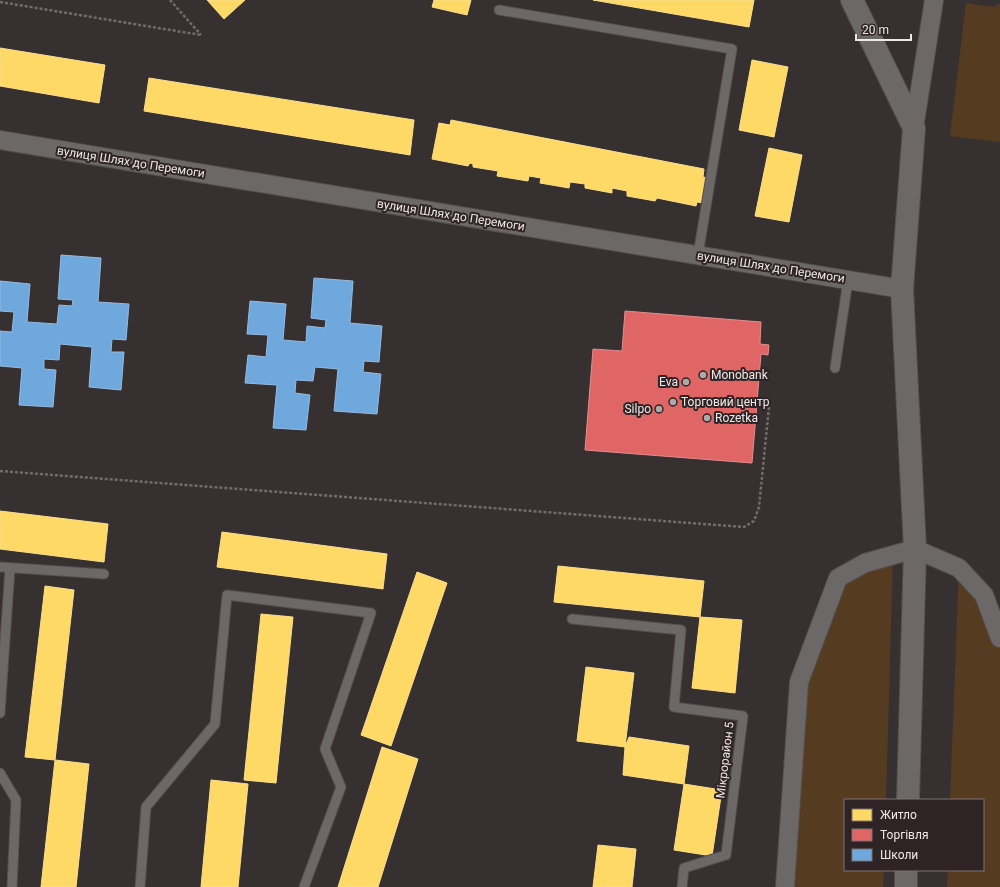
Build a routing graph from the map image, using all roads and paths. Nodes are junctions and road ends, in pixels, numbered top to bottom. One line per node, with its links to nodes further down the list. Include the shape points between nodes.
1 (170, 0): 4 (path, via 201,35)
2 (852, 0): 6 (street)
3 (934, 0): 6 (street)
4 (0, 2)
5 (499, 10): 8 (lane, via 732,49)
6 (914, 128): 10 (street)
7 (0, 140): 8 (street, вулиця Шлях до Перемоги)
8 (698, 255): 9 (street, вулиця Шлях до Перемоги)
9 (848, 280): 10 (street, вулиця Шлях до Перемоги); 11 (lane)
10 (902, 289): 14 (street)
11 (835, 368)
12 (769, 407): 13 (path, via 759,507 754,521 744,527)
13 (0, 471)
14 (915, 549): 19 (street, via 959,568 984,595); 22 (street); 28 (street, via 865,563 838,578 799,682)
15 (0, 567): 16 (lane)
16 (10, 568): 17 (lane); 20 (lane)
17 (104, 574)
18 (572, 620): 27 (lane, Мікрорайон 5, via 681,630 674,707 742,716 726,855 684,868)
19 (1000, 638)
20 (0, 713)
21 (0, 773): 24 (lane, via 16,800)
22 (908, 799)
23 (906, 871): 29 (street)
24 (12, 887)
25 (140, 887): 26 (lane, via 146,807 215,724 227,595 371,613 325,749 341,787)
26 (304, 887)
27 (682, 887)
28 (785, 887)
29 (906, 887)

